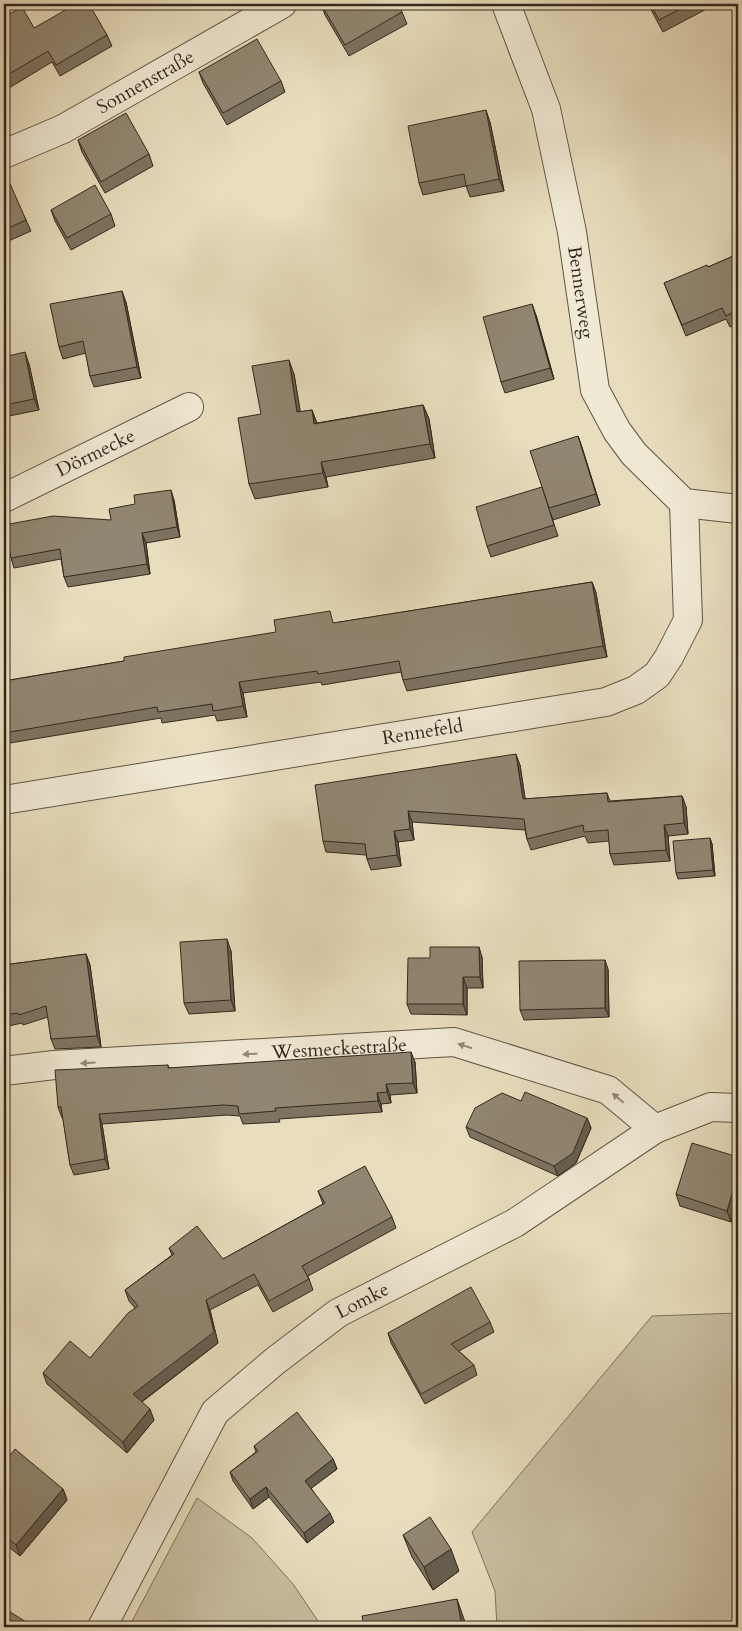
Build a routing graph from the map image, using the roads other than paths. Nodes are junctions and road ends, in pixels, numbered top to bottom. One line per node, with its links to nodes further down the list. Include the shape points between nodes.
1 (282, 4): 3 (street, Sonnenstraße, via 63,128)
2 (506, 4): 6 (street, Bennerweg, via 546,109 572,232 595,390 617,431 634,454)
3 (4, 154)
4 (189, 407): 5 (street, Dörmecke)
5 (4, 498)
6 (684, 503): 7 (street); 8 (street, Rennefeld, via 688,620 657,675 636,690 598,704)
7 (738, 509)
8 (4, 800)
9 (4, 1071): 11 (street, Wesmeckestraße, one-way to 9, via 608,1090 454,1042 54,1065)
10 (738, 1108): 11 (street, Lomke, via 711,1108)
11 (655, 1129): 12 (street, Lomke, via 515,1223 338,1313 214,1412)
12 (102, 1627)

